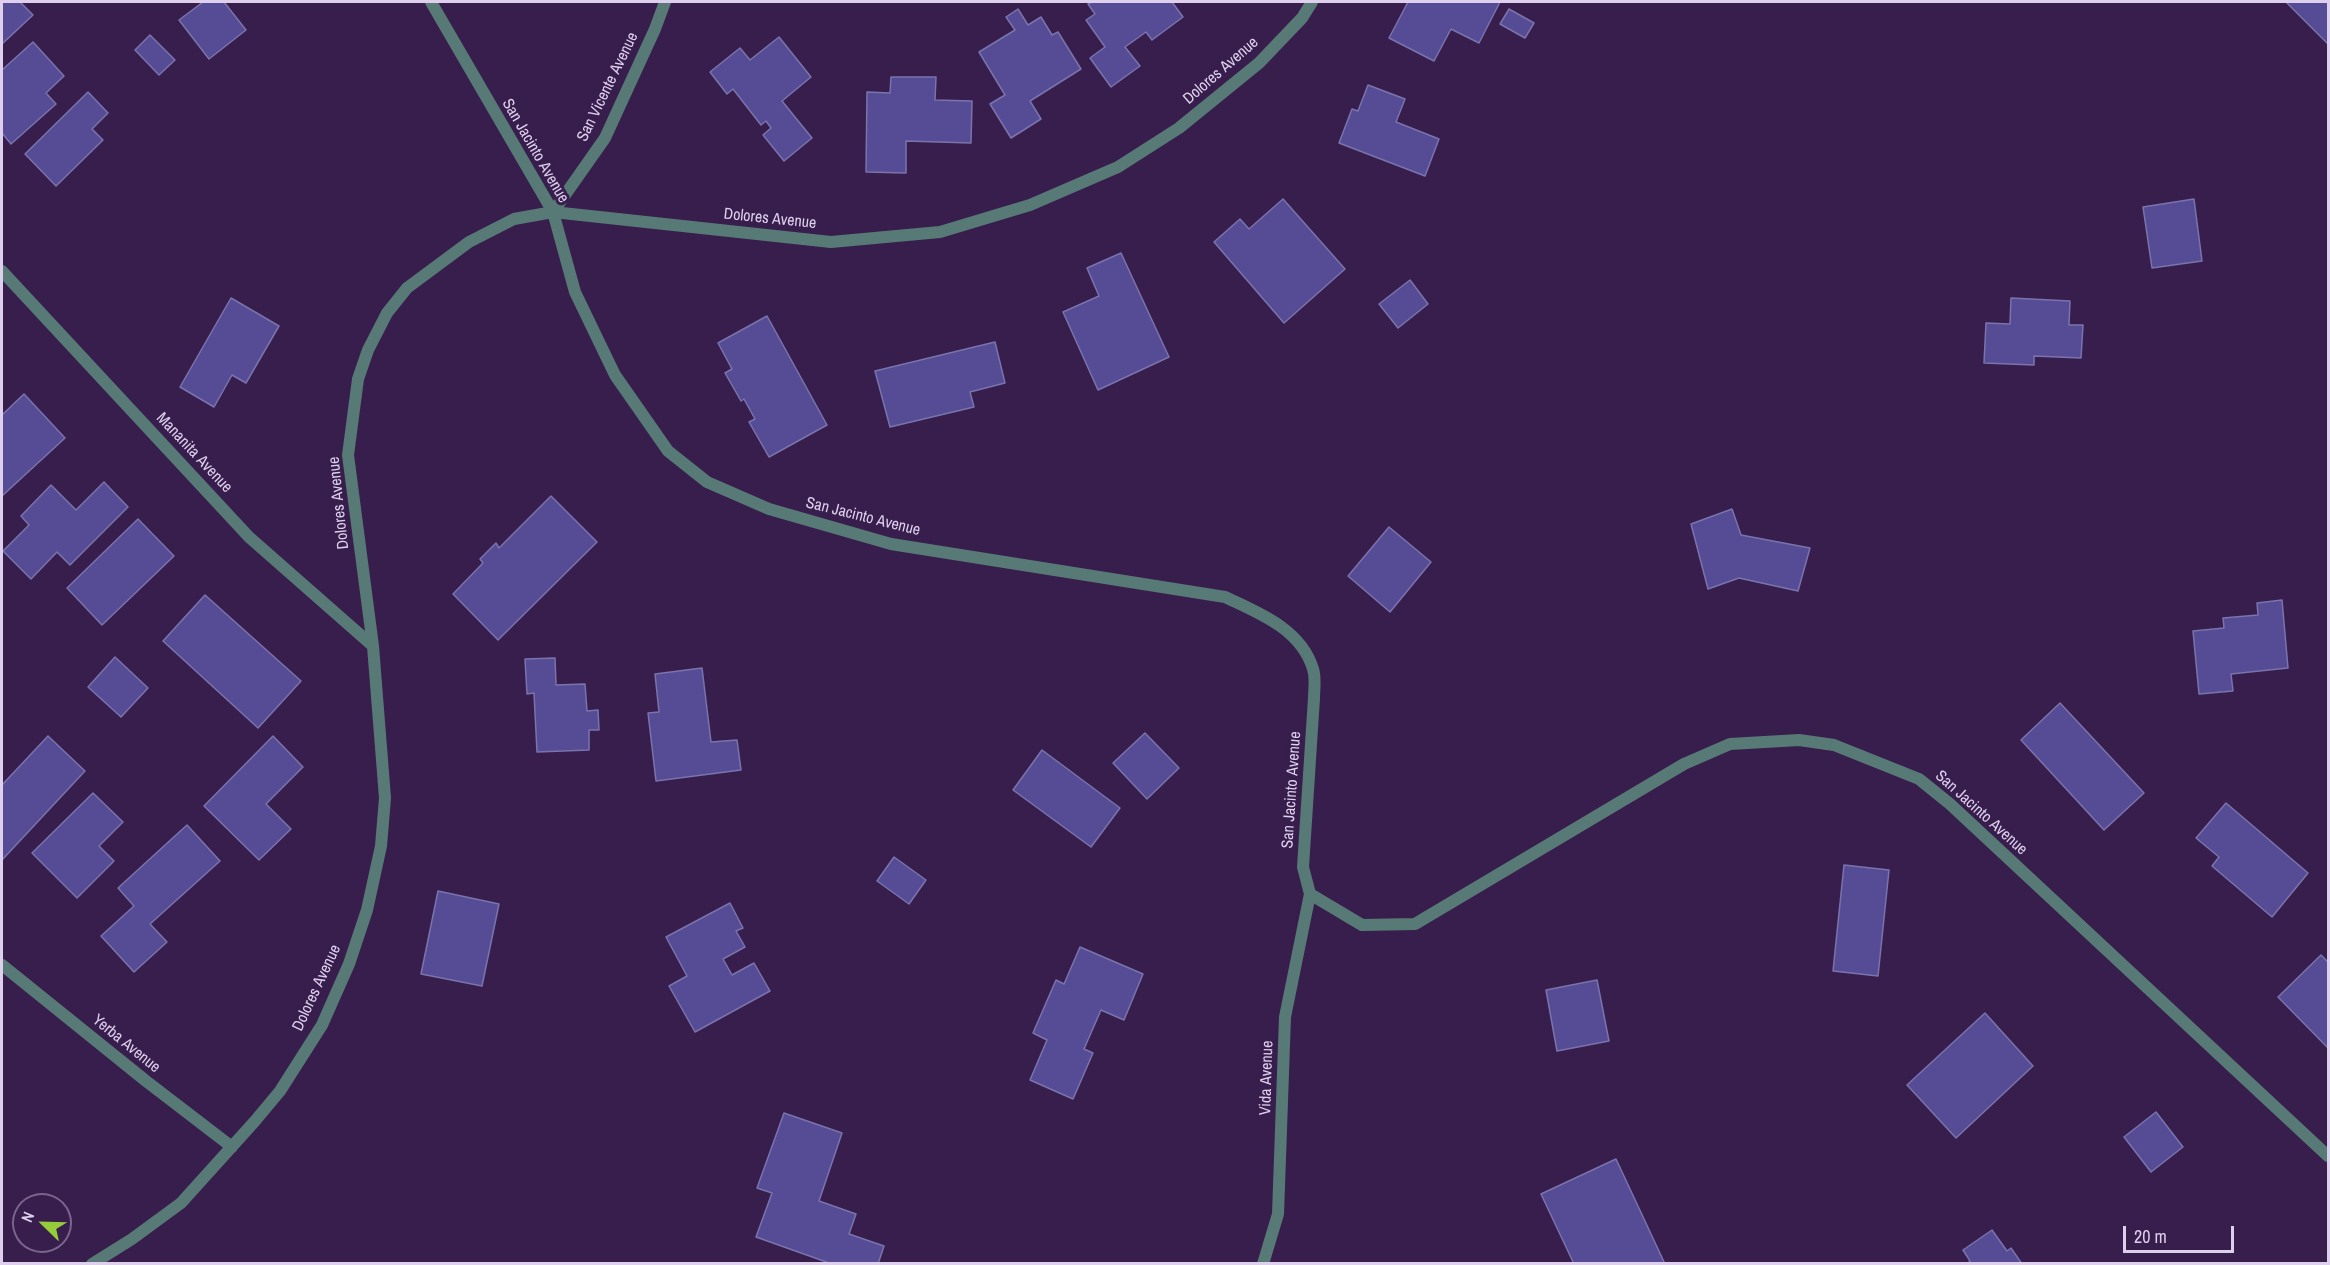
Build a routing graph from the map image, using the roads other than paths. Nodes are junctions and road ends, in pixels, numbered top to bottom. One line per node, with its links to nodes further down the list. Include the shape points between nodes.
1 (431, 2): 4 (street, San Jacinto Avenue)
2 (665, 2): 4 (street, San Vicente Avenue, via 605,138)
3 (1312, 2): 4 (street, Dolores Avenue, via 1259,63 1179,128 1118,167 1030,205 940,232 831,242)
4 (553, 212): 6 (street, Dolores Avenue, via 514,219 432,267 407,288 387,313 368,350 358,379 348,455); 7 (street, San Jacinto Avenue, via 575,292 615,375 668,451 707,482 769,509 891,544 1225,597 1272,619 1299,642 1314,670 1303,867)
5 (2, 271): 6 (street, Mananita Avenue, via 249,537)
6 (373, 646): 9 (street, Dolores Avenue, via 385,798 381,846 368,910 321,1025 279,1091)
7 (1310, 894): 10 (street, San Jacinto Avenue, via 1362,925 1415,924 1684,764 1730,744 1799,740 1834,745 1919,779 1950,804); 12 (street, Vida Avenue, via 1285,1017 1278,1214)
8 (2, 965): 9 (street, Yerba Avenue)
9 (232, 1147): 11 (street, Dolores Avenue, via 181,1203)
10 (2328, 1156)
11 (96, 1263)
12 (1263, 1263)

